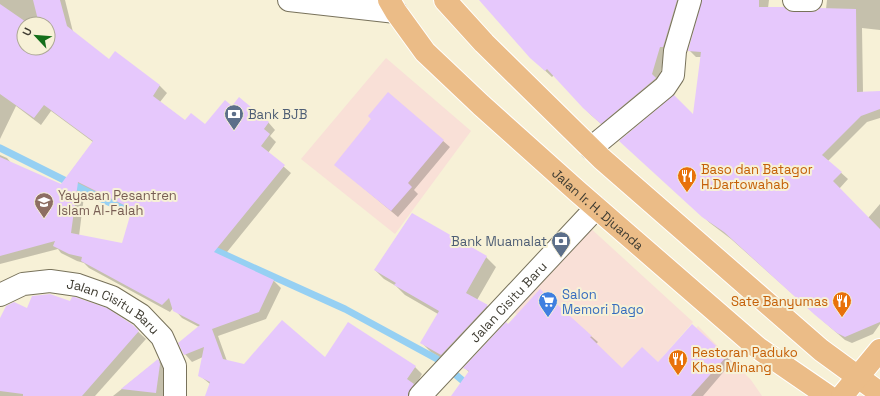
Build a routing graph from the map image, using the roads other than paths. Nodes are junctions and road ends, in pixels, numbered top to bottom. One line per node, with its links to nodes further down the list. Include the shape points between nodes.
1 (289, 0): 6 (street)
2 (445, 0): 7 (main road, via 484,43)
3 (690, 0): 7 (street, via 675,51 672,75 665,87)
4 (794, 0): 5 (street)
5 (811, 0)
6 (392, 6): 8 (main road, Jalan Ir. H. Djuanda, via 425,52)
7 (591, 148): 11 (main road, via 808,340)
8 (596, 208): 14 (street, Jalan Cisitu Baru); 15 (main road, Jalan Ir. H. Djuanda, via 758,348)
9 (0, 295): 13 (street, Jalan Cisitu Baru, via 23,284 50,281 78,285 112,297 141,315 162,336 174,366)
10 (880, 350): 11 (main road)
11 (857, 377): 12 (main road); 16 (main road)
12 (876, 391)
13 (175, 396)
14 (420, 396)
15 (828, 396)
16 (842, 396)

